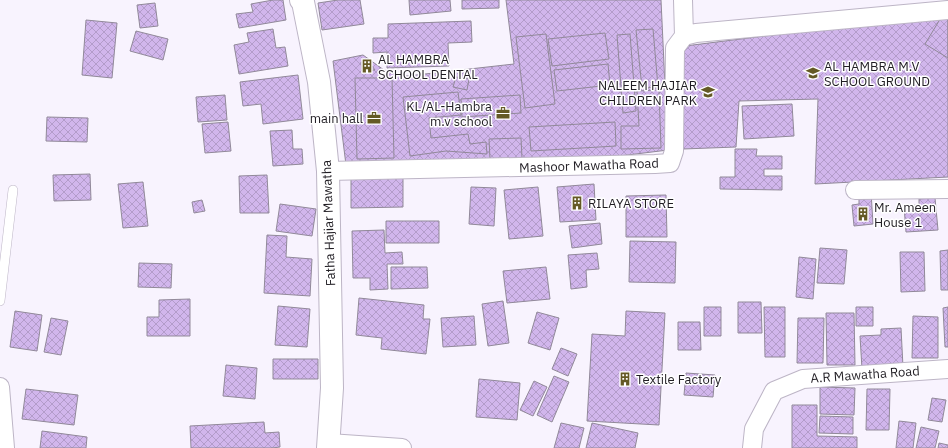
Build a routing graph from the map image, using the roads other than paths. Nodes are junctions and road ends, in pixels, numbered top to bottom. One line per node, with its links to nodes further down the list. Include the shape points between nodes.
1 (683, 0): 4 (street)
2 (302, 1): 5 (street, Fatha Hajiar Mawatha, via 319,82)
3 (948, 10): 4 (street, via 704,32)
4 (684, 36): 5 (street, Mashoor Mawatha Road, via 675,48 674,151 670,162)
5 (328, 171): 12 (street, Fatha Hajiar Mawatha, via 332,388)
6 (948, 189): 8 (street)
7 (13, 190): 9 (lane)
8 (855, 190)
9 (0, 301)
10 (948, 369): 15 (street, A.R Mawatha Road, via 803,379 774,391 754,429)
11 (0, 387): 13 (street)
12 (328, 446): 14 (street)
13 (4, 448)
14 (402, 448)
15 (752, 448)

